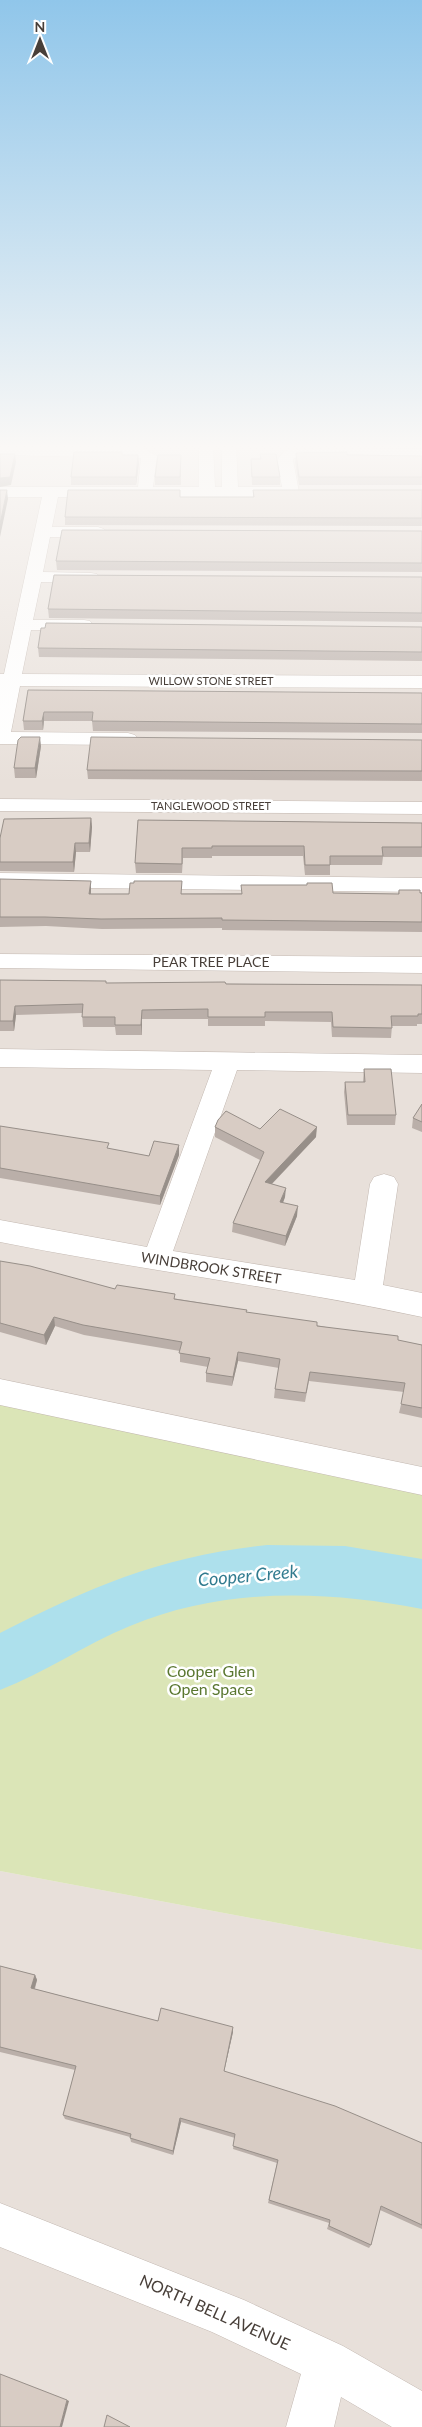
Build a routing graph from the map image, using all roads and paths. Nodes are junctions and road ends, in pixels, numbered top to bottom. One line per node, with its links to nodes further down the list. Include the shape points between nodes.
1 (36, 557): 2 (street)
2 (32, 577): 3 (street); 4 (street)
3 (109, 578)
4 (23, 625): 5 (street); 6 (street)
5 (103, 626)
6 (6, 680): 7 (street, WILLOW STONE STREET); 8 (street)
7 (422, 682)
8 (1, 729): 9 (street)
9 (147, 739)
10 (0, 805): 11 (street, TANGLEWOOD STREET)
11 (422, 808)
12 (0, 880): 13 (street)
13 (422, 885)
14 (0, 961): 15 (street, PEAR TREE PLACE)
15 (422, 965)
16 (0, 1058): 17 (street)
17 (228, 1061): 18 (street); 21 (street)
18 (422, 1064)
19 (384, 1184): 22 (street)
20 (0, 1230): 21 (street, WINDBROOK STREET)
21 (156, 1260): 22 (street, WINDBROOK STREET)
22 (367, 1293): 23 (street, WINDBROOK STREET)
23 (422, 1305)
24 (0, 1392): 25 (street)
25 (422, 1481)
26 (0, 2225): 27 (street, NORTH BELL AVENUE, via 228,2316)
27 (327, 2362): 28 (street, NORTH BELL AVENUE); 29 (street)
28 (422, 2418)
29 (310, 2427)

